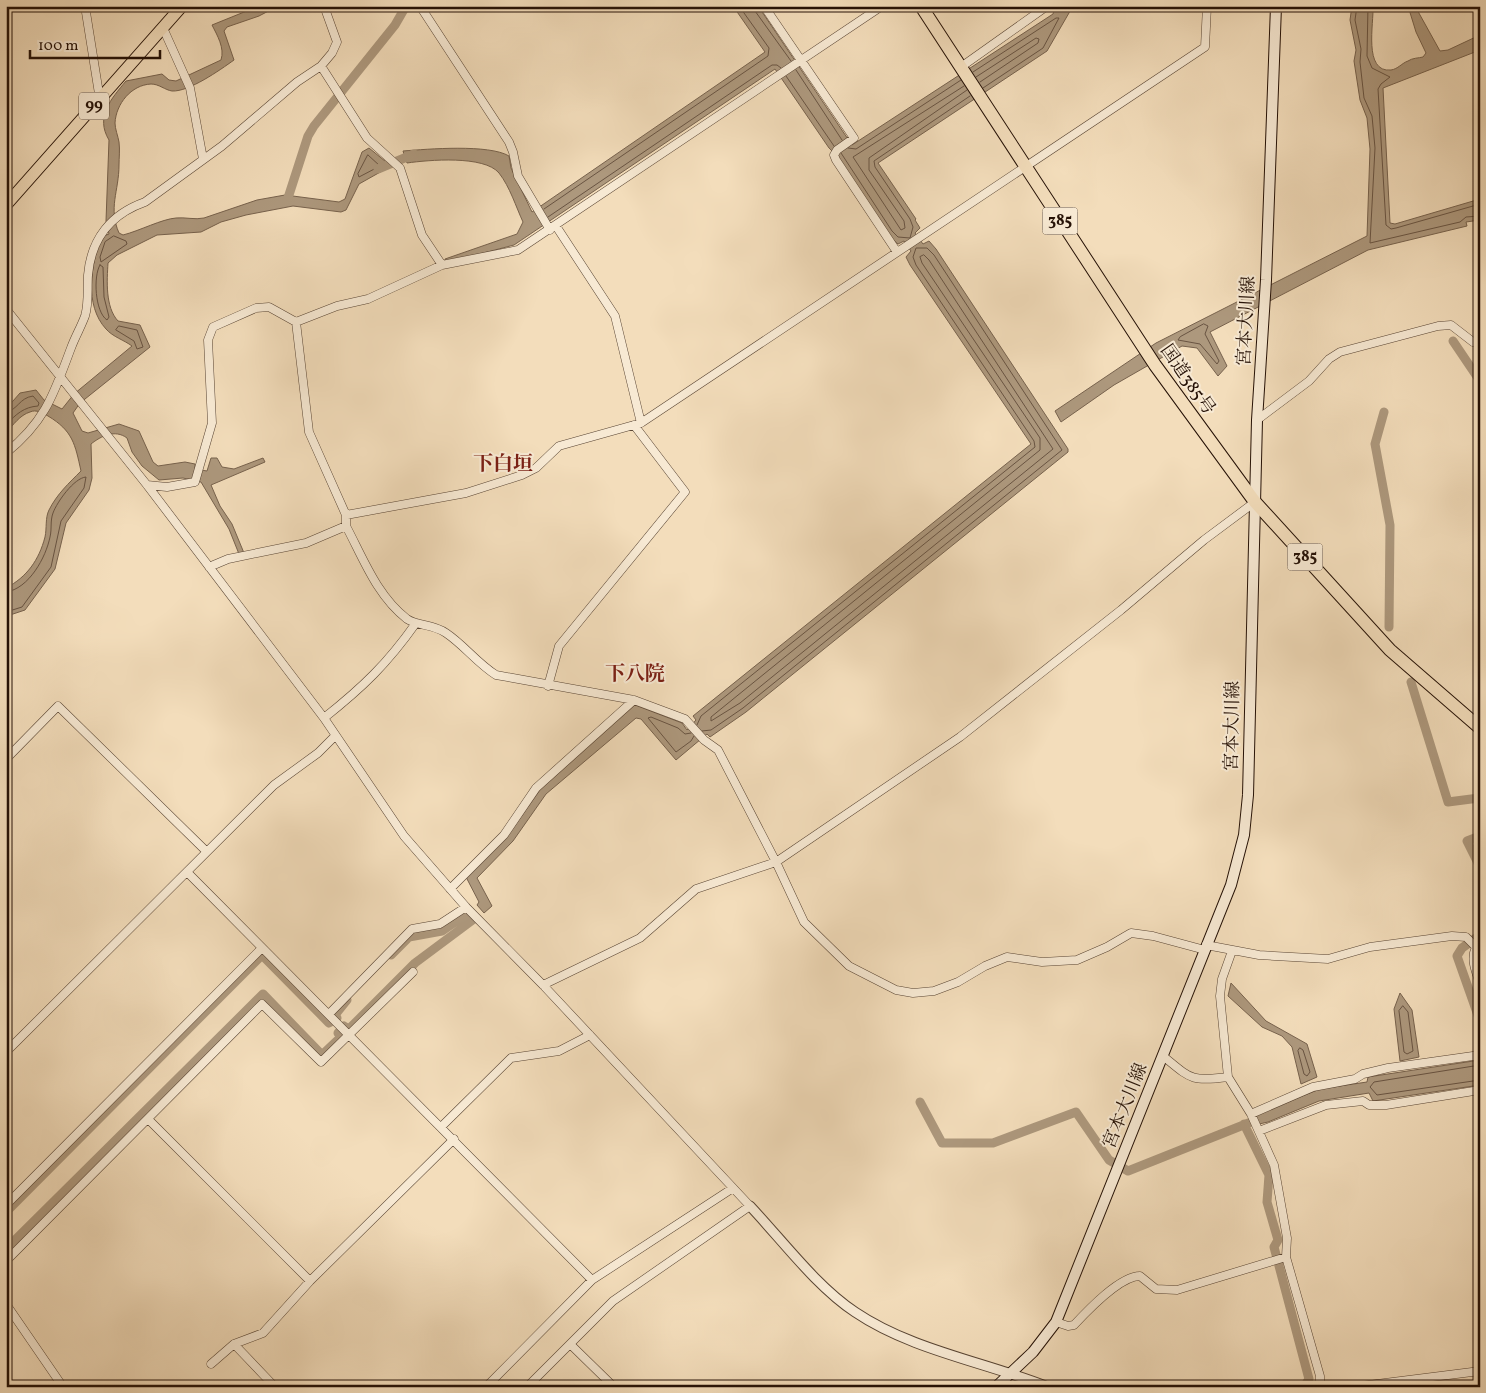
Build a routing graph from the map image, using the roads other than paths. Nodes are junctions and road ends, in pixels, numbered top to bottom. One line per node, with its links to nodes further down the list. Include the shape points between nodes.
1 (85, 6): 15 (street)
2 (182, 6): 11 (main road, 99)
3 (324, 6): 13 (street, via 336,42)
4 (420, 6): 19 (street, via 509,142 518,176)
5 (764, 6): 12 (street)
6 (882, 6): 12 (street)
7 (1047, 6): 14 (street)
8 (1207, 6): 17 (street, via 1205,47)
9 (1276, 6): 26 (main road, 宮本大川線, via 1265,310)
10 (922, 7): 14 (highway, 国道385号 / 385)
11 (164, 28): 15 (main road, 99); 16 (street, via 190,88)
12 (803, 61): 19 (street); 20 (street, via 854,138 837,150 836,160)
13 (321, 66): 16 (street, via 303,77 257,118); 21 (street, via 367,138 400,168 422,235)
14 (961, 67): 17 (highway, 国道385号 / 385)
15 (100, 100): 18 (main road, 99)
16 (203, 159): 25 (street, via 98,235 88,274 86,315)
17 (1024, 168): 20 (street); 30 (highway, 国道385号 / 385, via 1155,365)
18 (6, 205)
19 (553, 228): 21 (street, via 518,250); 27 (street, via 615,316)
20 (899, 251): 27 (street)
21 (442, 265): 23 (street, via 368,299 337,306)
22 (6, 309): 25 (street)
23 (296, 322): 29 (street, via 269,307 256,308 213,327 208,340 212,423 194,482 167,487); 31 (street, via 309,432)
24 (1480, 342): 26 (street, via 1473,342 1451,325 1340,352 1309,381)
25 (62, 377): 28 (street, via 42,415); 29 (street)
26 (1257, 420): 30 (main road, 宮本大川線)
27 (637, 424): 31 (street, via 560,446 536,468 466,493); 35 (street, via 685,492 559,646)
28 (6, 453)
29 (147, 485): 33 (street)
30 (1255, 502): 38 (highway, 国道385号 / 385, via 1390,650); 42 (street, via 960,737); 47 (main road, 宮本大川線, via 1248,795 1244,835 1231,884)
31 (346, 515): 32 (street)
32 (346, 526): 33 (street, via 306,544 228,559); 34 (street, via 381,591)
33 (209, 567): 37 (street)
34 (416, 623): 35 (street, via 427,624 446,633 479,665 496,675); 37 (street, via 368,682)
35 (548, 686): 36 (street)
36 (634, 700): 42 (street, via 685,719 718,750); 44 (street, via 536,788 504,835)
37 (324, 718): 39 (street)
38 (1480, 728)
39 (335, 736): 41 (street, via 318,753 274,784); 44 (street, via 404,836)
40 (6, 759): 41 (street, via 58,706)
41 (206, 851): 43 (street)
42 (776, 862): 47 (street, via 804,922 849,966 903,991 934,992 1008,957 1042,962 1077,960 1131,933); 52 (street, via 696,889 640,938)
43 (187, 872): 48 (street); 56 (street)
44 (450, 889): 45 (street)
45 (466, 907): 52 (street); 53 (street, via 440,924 412,929)
46 (1474, 943): 49 (street, via 1452,936 1370,947 1328,959 1282,958); 51 (street, via 1472,961)
47 (1205, 947): 49 (street); 58 (main road, 宮本大川線)
48 (262, 948): 53 (street); 67 (street)
49 (1232, 951): 59 (street, via 1220,996)
50 (413, 972): 54 (street)
51 (1480, 984)
52 (543, 985): 55 (street)
53 (331, 1016): 54 (street)
54 (346, 1034): 62 (street, via 321,1062 262,1004); 63 (street)
55 (590, 1035): 63 (street, via 559,1051 511,1058); 66 (street)
56 (6, 1052)
57 (1480, 1055): 61 (street, via 1388,1068 1363,1074 1355,1080 1313,1087)
58 (1163, 1056): 59 (street, via 1192,1079 1202,1081); 74 (main road, 宮本大川線)
59 (1228, 1077): 61 (street)
60 (1480, 1090): 64 (street, via 1386,1104 1369,1105 1363,1101 1326,1105)
61 (1251, 1116): 64 (street)
62 (148, 1119): 70 (street); 72 (street)
63 (442, 1127): 65 (street)
64 (1258, 1128): 69 (street, via 1278,1178 1287,1238)
65 (454, 1139): 71 (street); 72 (street)
66 (733, 1188): 68 (street); 71 (street)
67 (6, 1205)
68 (750, 1206): 76 (street, via 613,1301); 79 (street, via 829,1290 857,1313 940,1351)
69 (1283, 1258): 74 (street, via 1177,1290 1156,1289 1145,1279 1135,1276 1112,1290 1074,1325); 87 (street, via 1320,1376)
70 (6, 1261)
71 (592, 1280): 82 (street)
72 (310, 1281): 75 (street, via 263,1333)
73 (6, 1304): 80 (street)
74 (1056, 1322): 79 (main road, 宮本大川線, via 1033,1352)
75 (234, 1344): 77 (street); 81 (street)
76 (570, 1344): 83 (street); 84 (street)
77 (211, 1364)
78 (1480, 1371): 88 (street)
79 (1010, 1372): 85 (main road, 宮本大川線); 86 (street)
80 (63, 1387)
81 (275, 1387)
82 (486, 1387)
83 (528, 1387)
84 (614, 1387)
85 (996, 1387)
86 (1048, 1387)
87 (1320, 1387)
88 (1353, 1387)

